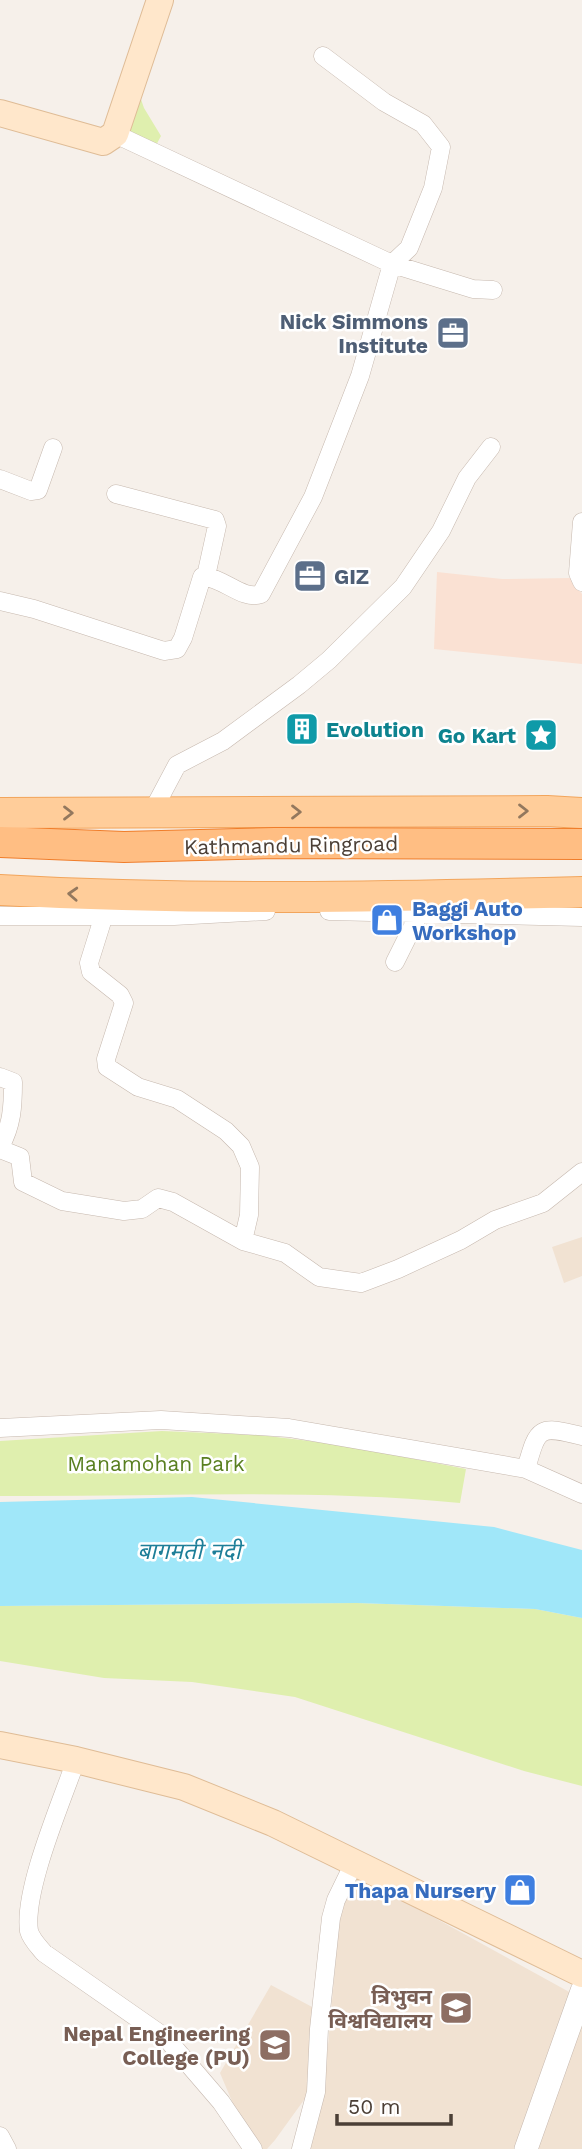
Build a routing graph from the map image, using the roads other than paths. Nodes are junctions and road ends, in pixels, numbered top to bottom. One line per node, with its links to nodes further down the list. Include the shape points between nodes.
1 (160, 0): 4 (main road)
2 (323, 56): 5 (street, via 384,102 423,124 441,147 433,188 409,248)
3 (0, 113): 4 (main road, via 103,142)
4 (115, 134): 5 (street)
5 (392, 264): 6 (street, via 472,289); 12 (street, via 360,376 313,496 261,594 252,596)
6 (493, 290)
7 (491, 447): 17 (street, via 467,478 442,531 403,587 299,685 223,741 177,765)
8 (53, 448): 9 (street, via 38,490)
9 (0, 479)
10 (116, 494): 12 (street, via 215,520 218,526)
11 (582, 522): 13 (street, via 578,573)
12 (206, 576): 14 (street, via 200,581 177,649 164,651)
13 (582, 582)
14 (0, 601)
15 (0, 813): 17 (main road, one-way to 17)
16 (582, 813): 17 (main road, one-way to 16)
17 (151, 814)
18 (0, 842): 19 (highway, Kathmandu Ringroad, via 124,847)
19 (582, 844)
20 (0, 859): 21 (highway, Kathmandu Ringroad, via 124,864)
21 (582, 862)
22 (0, 890): 23 (main road, one-way to 22, via 115,897)
23 (582, 892)
24 (419, 914): 25 (street, via 313,910); 27 (street); 28 (street)
25 (104, 915): 26 (street); 32 (street, via 89,963 91,972 124,1003 107,1067 138,1087 177,1099 241,1146 250,1167 249,1215)
26 (0, 916)
27 (582, 917)
28 (395, 962)
29 (0, 1077): 30 (street, via 13,1082 10,1129)
30 (0, 1148): 32 (street, via 20,1157 23,1182 62,1201 124,1211 142,1209 158,1198)
31 (582, 1172): 32 (street, via 543,1203 495,1220 423,1258 360,1283 320,1277 285,1253)
32 (243, 1241)
33 (0, 1428): 35 (street, via 161,1420 289,1427)
34 (582, 1436): 35 (street, via 556,1429 542,1431)
35 (526, 1469): 36 (street)
36 (582, 1494)
37 (0, 1745): 38 (main road)
38 (76, 1760): 39 (main road, via 184,1787); 44 (street, via 38,1867 29,1933 44,1953 166,2038 221,2102)
39 (355, 1861): 40 (main road); 45 (street, via 331,1918 316,2092)
40 (582, 1974)
41 (582, 1991): 46 (street)
42 (0, 2136): 43 (street)
43 (7, 2149)
44 (253, 2149)
45 (301, 2149)
46 (526, 2149)

